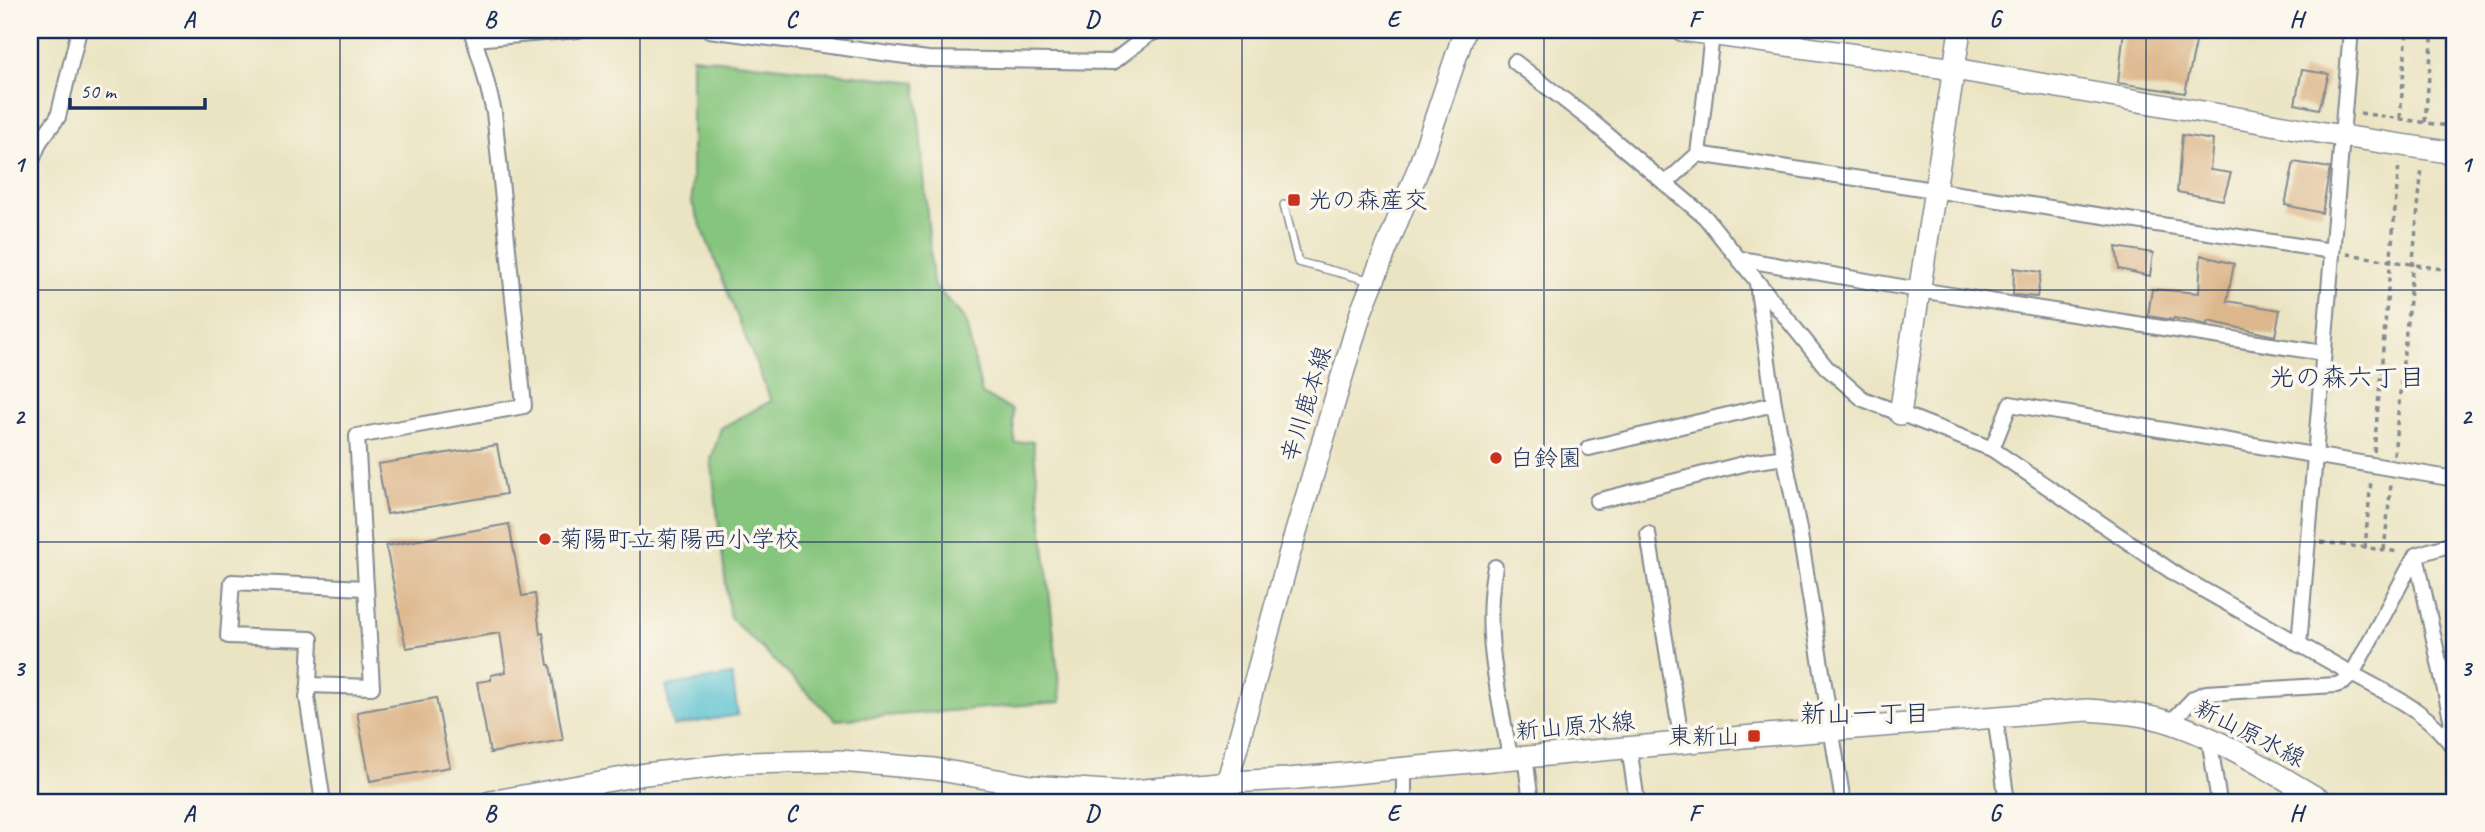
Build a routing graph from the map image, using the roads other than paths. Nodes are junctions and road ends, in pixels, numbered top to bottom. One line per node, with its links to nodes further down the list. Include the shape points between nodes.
1 (79, 30): 17 (street, via 58,117)
2 (578, 30): 9 (street)
3 (709, 30): 10 (street)
4 (1465, 30): 23 (main road, 辛川鹿本線, via 1419,167)
5 (1682, 30): 11 (main road)
6 (1961, 30): 13 (main road)
7 (2351, 30): 14 (street)
8 (1151, 32): 10 (street, via 1113,62 928,60)
9 (473, 34): 39 (street, via 494,112 524,405 357,436)
10 (779, 35)
11 (1712, 35): 13 (main road); 16 (street)
12 (1515, 62): 18 (street)
13 (1954, 69): 14 (main road); 19 (main road)
14 (2342, 136): 15 (main road); 21 (street)
15 (2455, 153)
16 (1698, 154): 18 (street); 19 (street)
17 (30, 165)
18 (1666, 183): 22 (street, via 1705,217)
19 (1935, 191): 21 (street); 25 (main road)
20 (1284, 205): 23 (lane, via 1297,262)
21 (2332, 251): 26 (street)
22 (1741, 259): 24 (street); 25 (street)
23 (1373, 281): 53 (main road, 辛川鹿本線, via 1290,552)
24 (1757, 282): 27 (street); 28 (street, via 1826,367 1863,399)
25 (1919, 290): 26 (street); 28 (main road)
26 (2323, 353): 31 (street)
27 (1774, 404): 29 (street); 32 (street)
28 (1900, 414): 30 (street)
29 (1589, 448)
30 (1992, 449): 31 (street, via 2010,404); 40 (street, via 2177,575)
31 (2316, 454): 33 (street); 40 (street)
32 (1785, 457): 34 (street); 45 (street)
33 (2455, 479)
34 (1597, 501)
35 (1648, 534): 48 (street)
36 (2455, 543): 37 (street)
37 (2416, 555): 41 (street); 46 (street, via 2452,723)
38 (1495, 567): 51 (street, via 1490,640)
39 (366, 588): 42 (street, via 372,687); 42 (street, via 232,582 228,636 310,639)
40 (2299, 645): 41 (street)
41 (2352, 674): 44 (street, via 2336,685 2206,693 2194,698); 46 (street, via 2412,707)
42 (309, 685): 54 (street)
43 (1994, 716): 44 (main road, 新山原水線, via 2087,710); 45 (main road, 新山原水線); 61 (street)
44 (2171, 722): 47 (main road, 新山原水線)
45 (1832, 730): 48 (main road, 新山原水線); 60 (street)
46 (2445, 735): 50 (street)
47 (2210, 738): 62 (street); 63 (main road, 新山原水線)
48 (1682, 743): 49 (main road, 新山原水線)
49 (1629, 747): 51 (main road, 新山原水線); 59 (street)
50 (2455, 750)
51 (1517, 757): 52 (main road, 新山原水線); 58 (street)
52 (1404, 768): 53 (main road, 新山原水線); 57 (street)
53 (1229, 782): 55 (main road, 新山原水線, via 1122,792 1031,786 934,769 841,761 746,762 645,774); 56 (main road, 辛川鹿本線)
54 (323, 802)
55 (490, 802)
56 (1222, 802)
57 (1404, 802)
58 (1531, 802)
59 (1637, 802)
60 (1843, 802)
61 (2007, 802)
62 (2219, 802)
63 (2325, 802)

